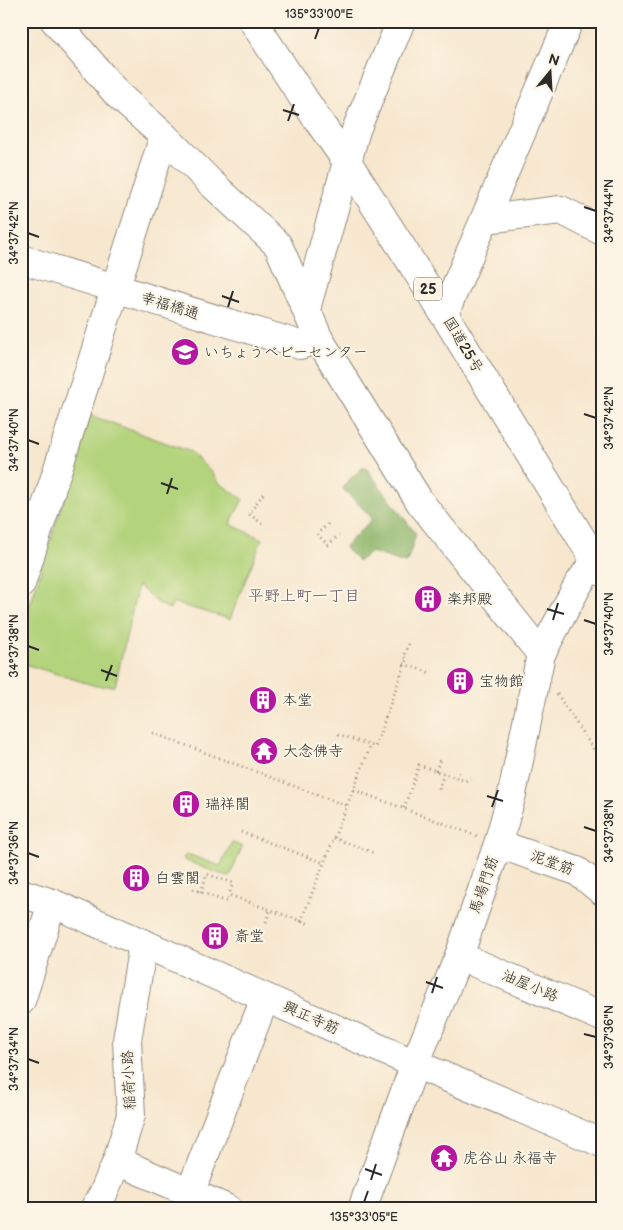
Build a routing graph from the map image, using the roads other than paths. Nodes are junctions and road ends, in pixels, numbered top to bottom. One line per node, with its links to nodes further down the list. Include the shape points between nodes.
1 (55, 21): 5 (main road, via 118,95)
2 (253, 21): 6 (main road, 国道25号 / 25)
3 (401, 21): 6 (main road, via 356,130)
4 (569, 21): 7 (main road)
5 (164, 136): 10 (main road); 11 (main road, via 278,245)
6 (348, 163): 11 (main road); 12 (main road, 国道25号 / 25)
7 (485, 219): 8 (main road, via 561,210); 12 (main road)
8 (602, 231)
9 (21, 259): 10 (main road, 幸福橋通)
10 (114, 289): 13 (main road, 幸福橋通, via 300,345); 15 (main road)
11 (306, 308): 13 (main road)
12 (444, 314): 14 (main road, 国道25号 / 25)
13 (319, 339): 16 (main road, via 420,502)
14 (599, 566): 16 (main road, 馬場門筋, via 578,585)
15 (21, 584)
16 (540, 660): 17 (main road, 馬場門筋, via 512,794)
17 (498, 844): 18 (main road, 泥堂筋, via 577,871); 22 (main road, 馬場門筋)
18 (602, 891)
19 (21, 893): 20 (main road, 興正寺筋)
20 (52, 903): 21 (main road, 興正寺筋); 24 (main road)
21 (143, 944): 23 (main road, 興正寺筋); 28 (main road, 稲荷小路, via 127,1040 131,1116)
22 (459, 956): 25 (main road, 油屋小路); 26 (main road, 馬場門筋)
23 (265, 998): 26 (main road, 興正寺筋); 29 (main road)
24 (21, 1002)
25 (602, 1017)
26 (415, 1064): 27 (main road, 興正寺筋); 32 (main road, 馬場門筋)
27 (602, 1143)
28 (117, 1162): 29 (main road); 30 (main road, 稲荷小路)
29 (190, 1192): 31 (main road)
30 (94, 1209)
31 (228, 1209)
32 (362, 1209)

